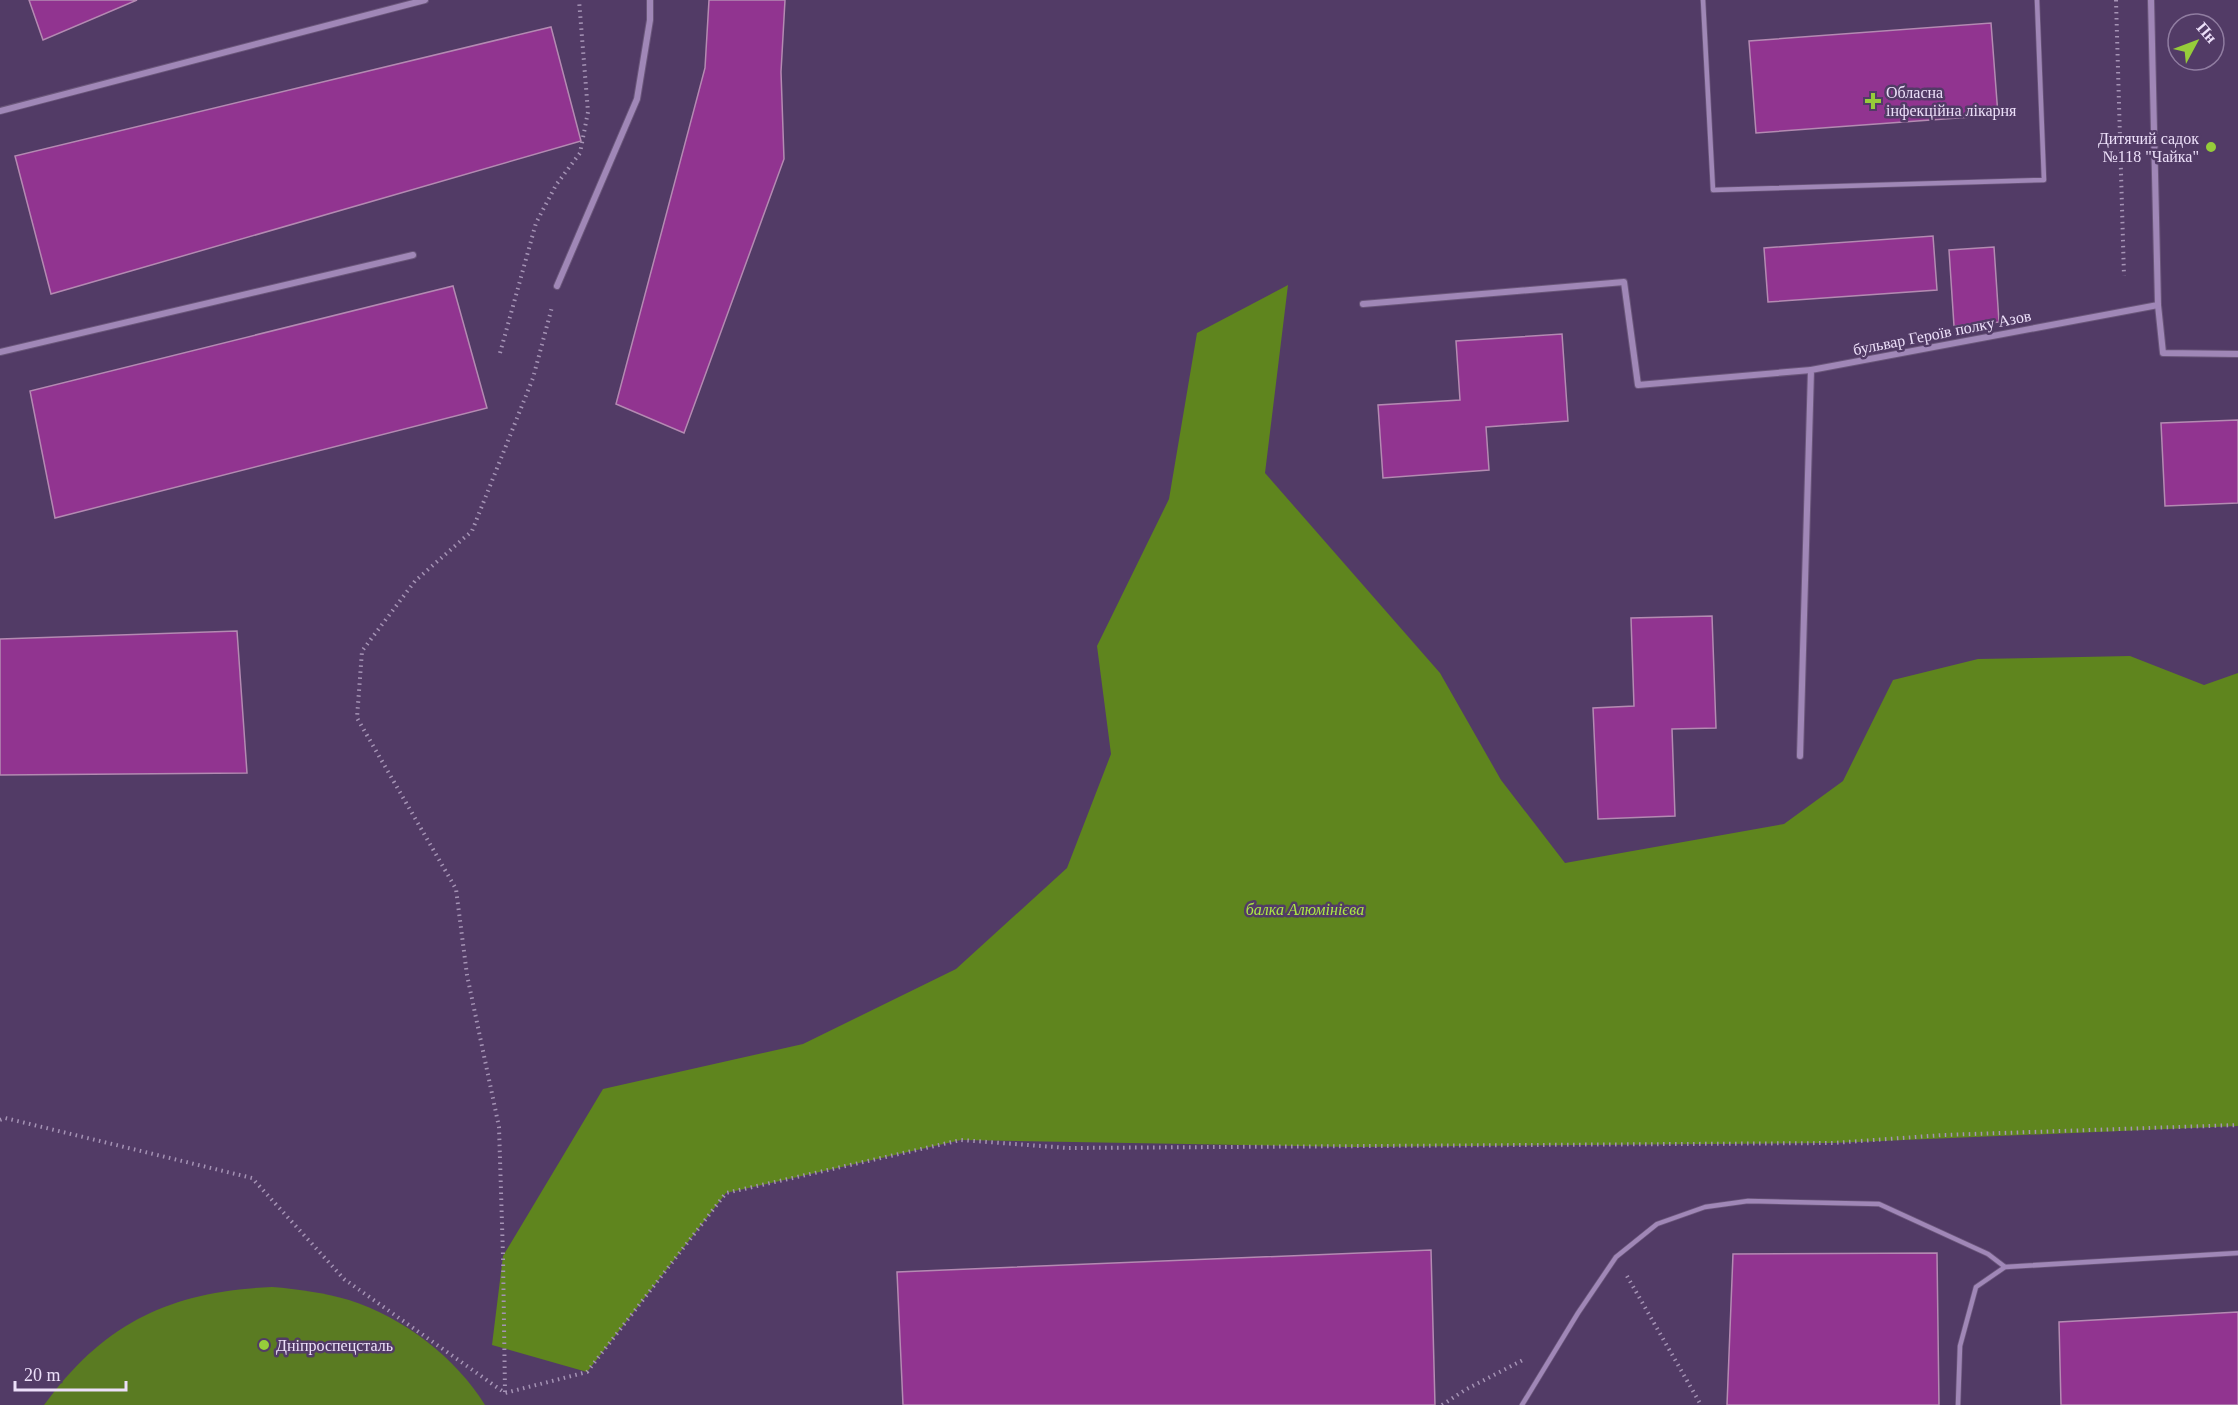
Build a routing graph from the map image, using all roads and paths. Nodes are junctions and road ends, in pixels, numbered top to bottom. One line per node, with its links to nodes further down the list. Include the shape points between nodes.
1 (425, 0): 8 (street)
2 (579, 0): 15 (path, via 588,112 579,153 536,223)
3 (650, 0): 11 (street, via 637,99)
4 (1703, 0): 5 (lane, via 1713,190 2044,180)
5 (2037, 0)
6 (2116, 0): 10 (path)
7 (2151, 0): 13 (street)
8 (0, 111)
9 (413, 255): 14 (street)
10 (2124, 276)
11 (557, 286): 25 (path, via 533,378 472,531 415,581 362,651 357,717 456,889 467,975 499,1127)
12 (1363, 304): 17 (street, бульвар Героїв полку Азов, via 1624,282 1638,385)
13 (2158, 305): 16 (street, via 2163,353); 17 (street, бульвар Героїв полку Азов)
14 (0, 352)
15 (500, 353)
16 (2238, 354)
17 (1811, 370): 18 (street)
18 (1800, 756)
19 (0, 1120): 25 (path, via 5,1118 252,1178 344,1279)
20 (2238, 1125): 25 (path, via 1943,1135 1821,1144 1068,1148 961,1140 726,1193 587,1372)
21 (2238, 1253): 23 (lane)
22 (1616, 1257): 23 (lane, via 1657,1224 1706,1207 1760,1201 1879,1204 1988,1254); 27 (lane); 28 (path)
23 (2005, 1267): 29 (lane, via 1976,1287 1960,1346)
24 (1524, 1360): 26 (path)
25 (505, 1393)
26 (1442, 1405)
27 (1522, 1405)
28 (1701, 1405)
29 (1958, 1405)

